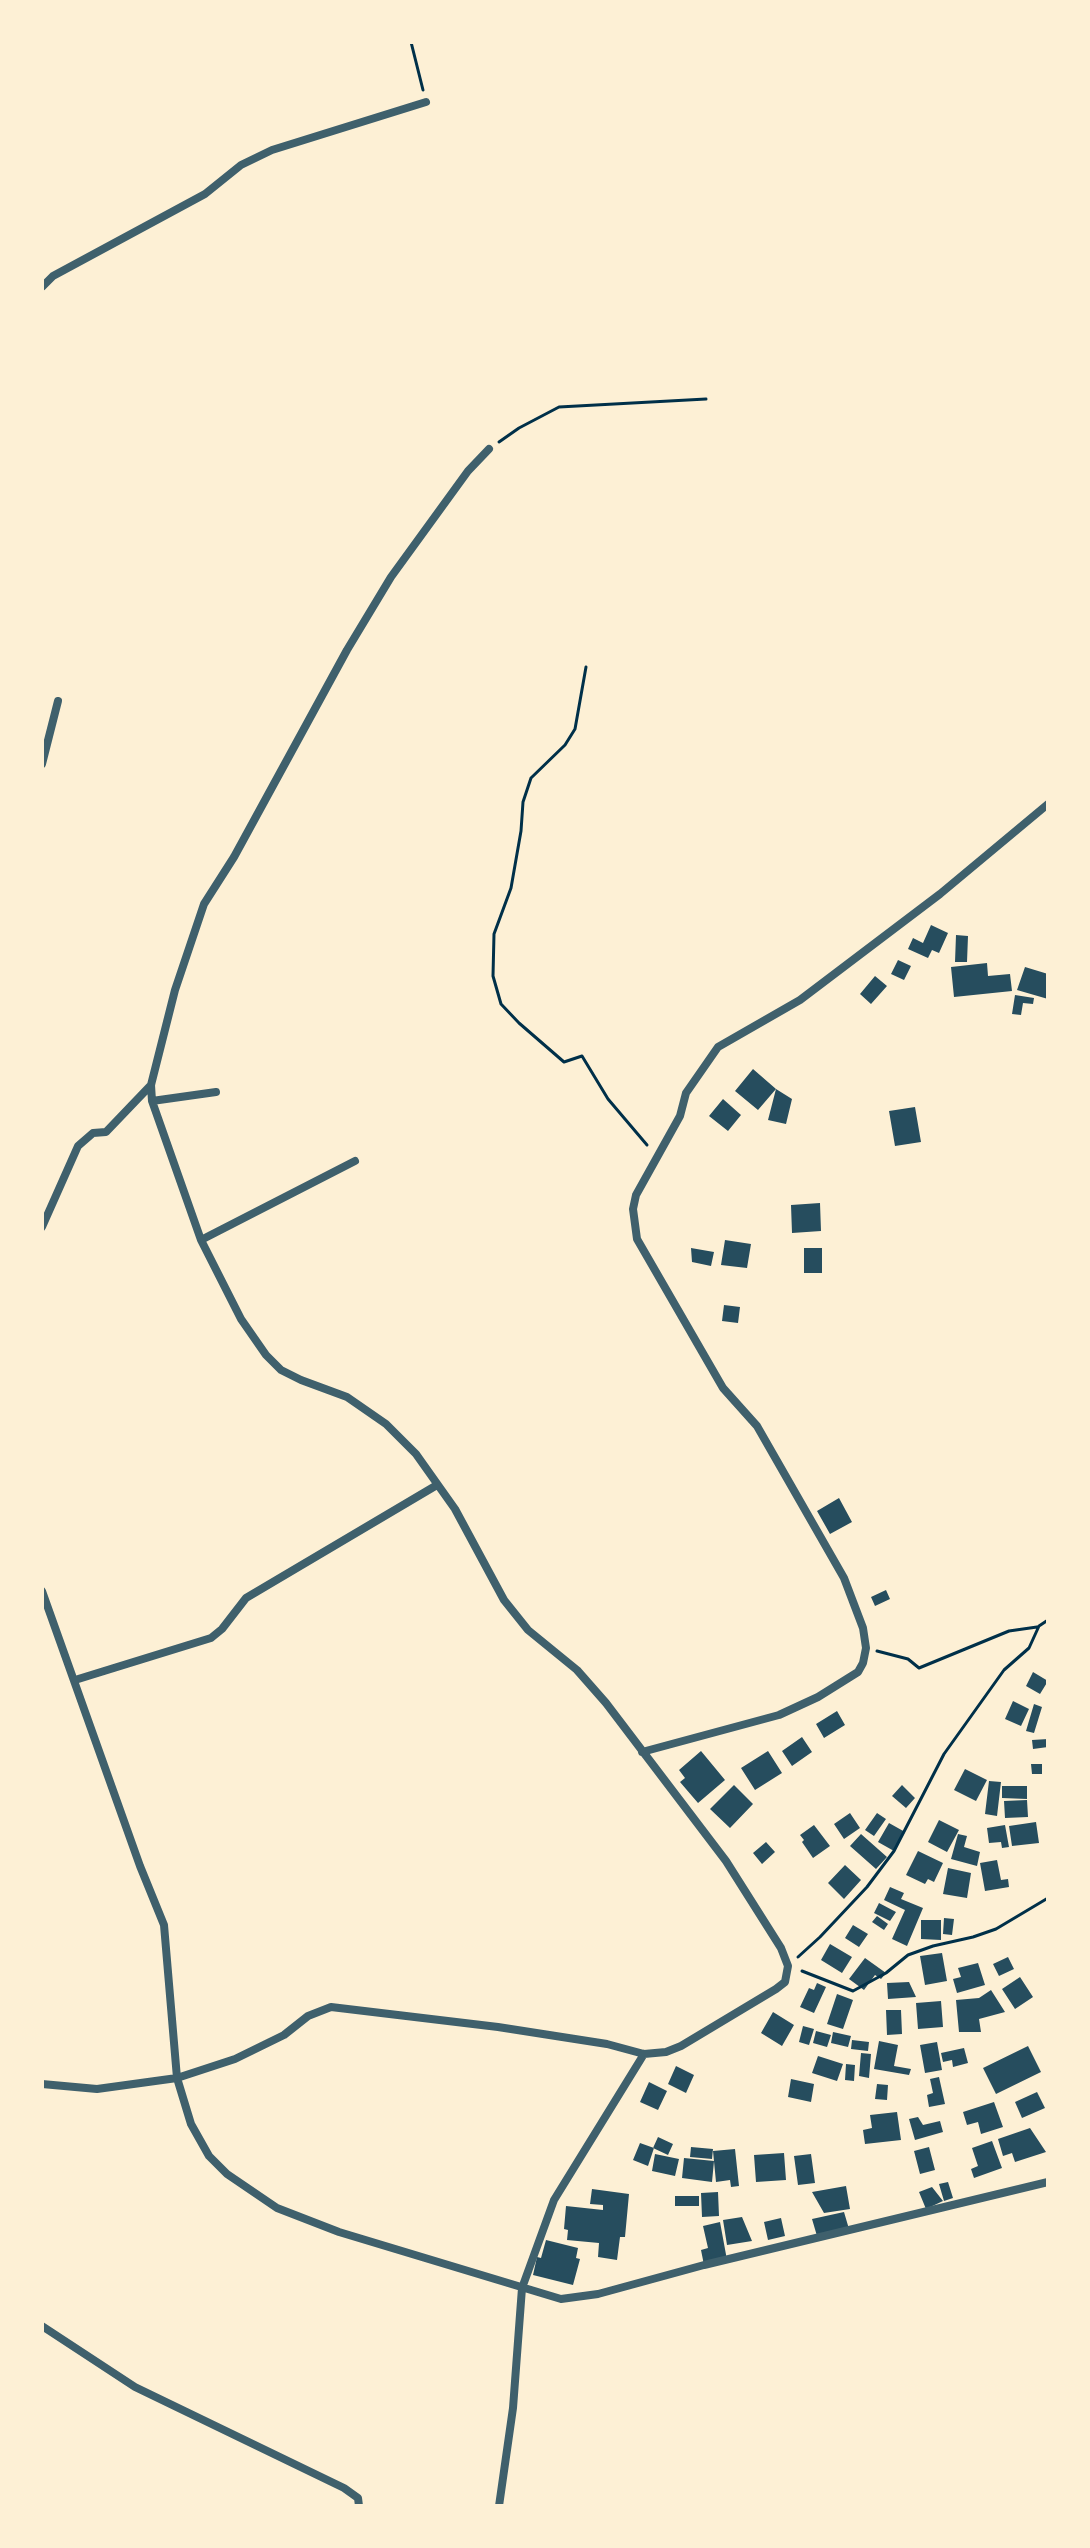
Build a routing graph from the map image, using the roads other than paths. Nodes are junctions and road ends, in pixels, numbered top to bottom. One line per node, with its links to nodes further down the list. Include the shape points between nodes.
1 (426, 102): 2 (street, via 272,150)
2 (42, 287)
3 (489, 449): 7 (street, via 391,577 204,904)
4 (58, 701): 5 (street)
5 (42, 764)
6 (1048, 804): 16 (street, via 800,1000 718,1047 686,1093 680,1116 636,1195 637,1239 723,1388 757,1426 844,1578 866,1648 858,1672 818,1697 779,1715)
7 (151, 1085): 9 (street); 11 (street, via 106,1132 93,1133 78,1146)
8 (216, 1092): 9 (street)
9 (152, 1101): 12 (street)
10 (355, 1161): 12 (street)
11 (42, 1227)
12 (201, 1240): 13 (street, via 241,1319 266,1355 281,1370 347,1397 386,1424)
13 (437, 1485): 15 (street, via 246,1598 211,1638); 16 (street, via 504,1600 528,1630 577,1670)
14 (42, 1591): 15 (street)
15 (75, 1680): 18 (street, via 164,1925)
16 (642, 1752): 17 (street, via 726,1861 788,1966 785,1982 776,1989 681,2046)
17 (644, 2054): 18 (street, via 498,2027 331,2007 235,2059); 21 (street, via 554,2200)
18 (177, 2078): 19 (street, via 97,2089); 21 (street, via 191,2124 209,2156 277,2208)
19 (42, 2084)
20 (1048, 2182): 21 (street, via 598,2294 561,2299)
21 (522, 2288): 24 (street)
22 (42, 2326): 23 (street, via 135,2387 344,2488 358,2498)
23 (359, 2506)
24 (499, 2506)

